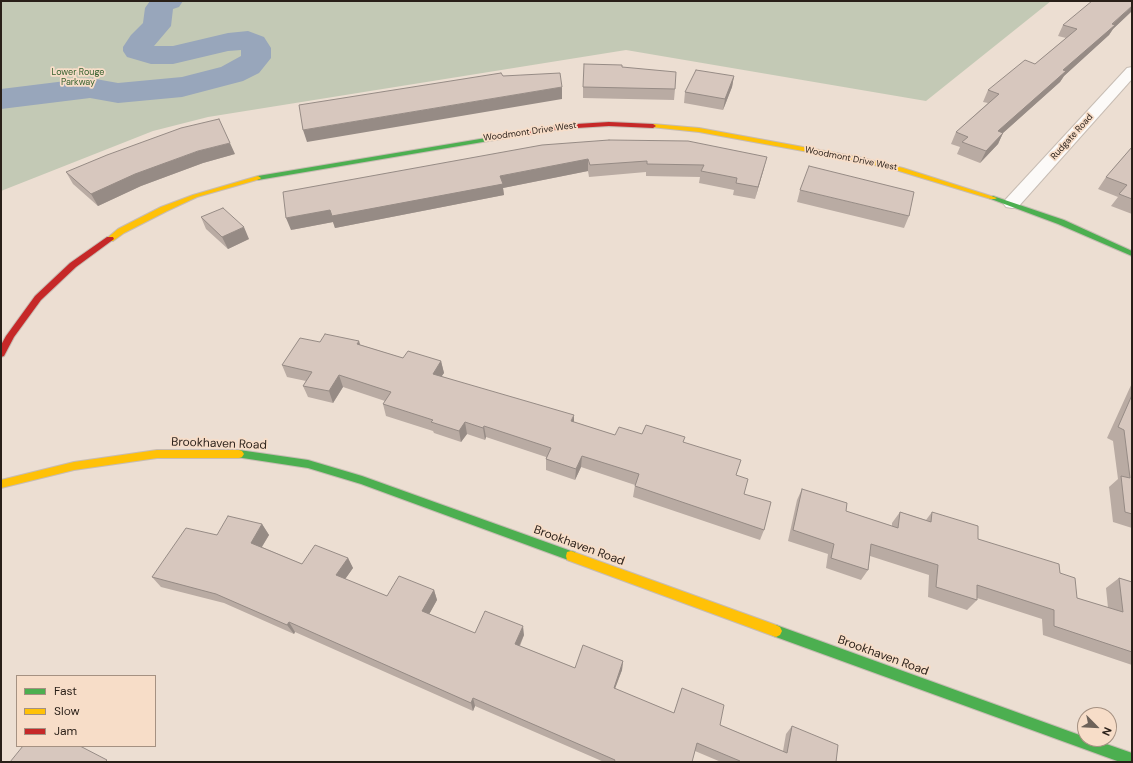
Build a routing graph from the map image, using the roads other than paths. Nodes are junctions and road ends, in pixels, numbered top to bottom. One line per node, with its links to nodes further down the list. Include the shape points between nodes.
1 (1132, 71): 2 (street, Rudgate Road)
2 (1012, 203): 3 (street, Woodmont Drive West); 4 (street, Woodmont Drive West, via 901,169 699,130 615,124 536,130 249,180 200,194 164,209 120,231 69,268 38,298 23,317)
3 (1132, 254)
4 (1, 354)
5 (1, 484): 6 (street, Brookhaven Road, via 74,466 157,454 235,454 308,464 362,480)
6 (1132, 760)

